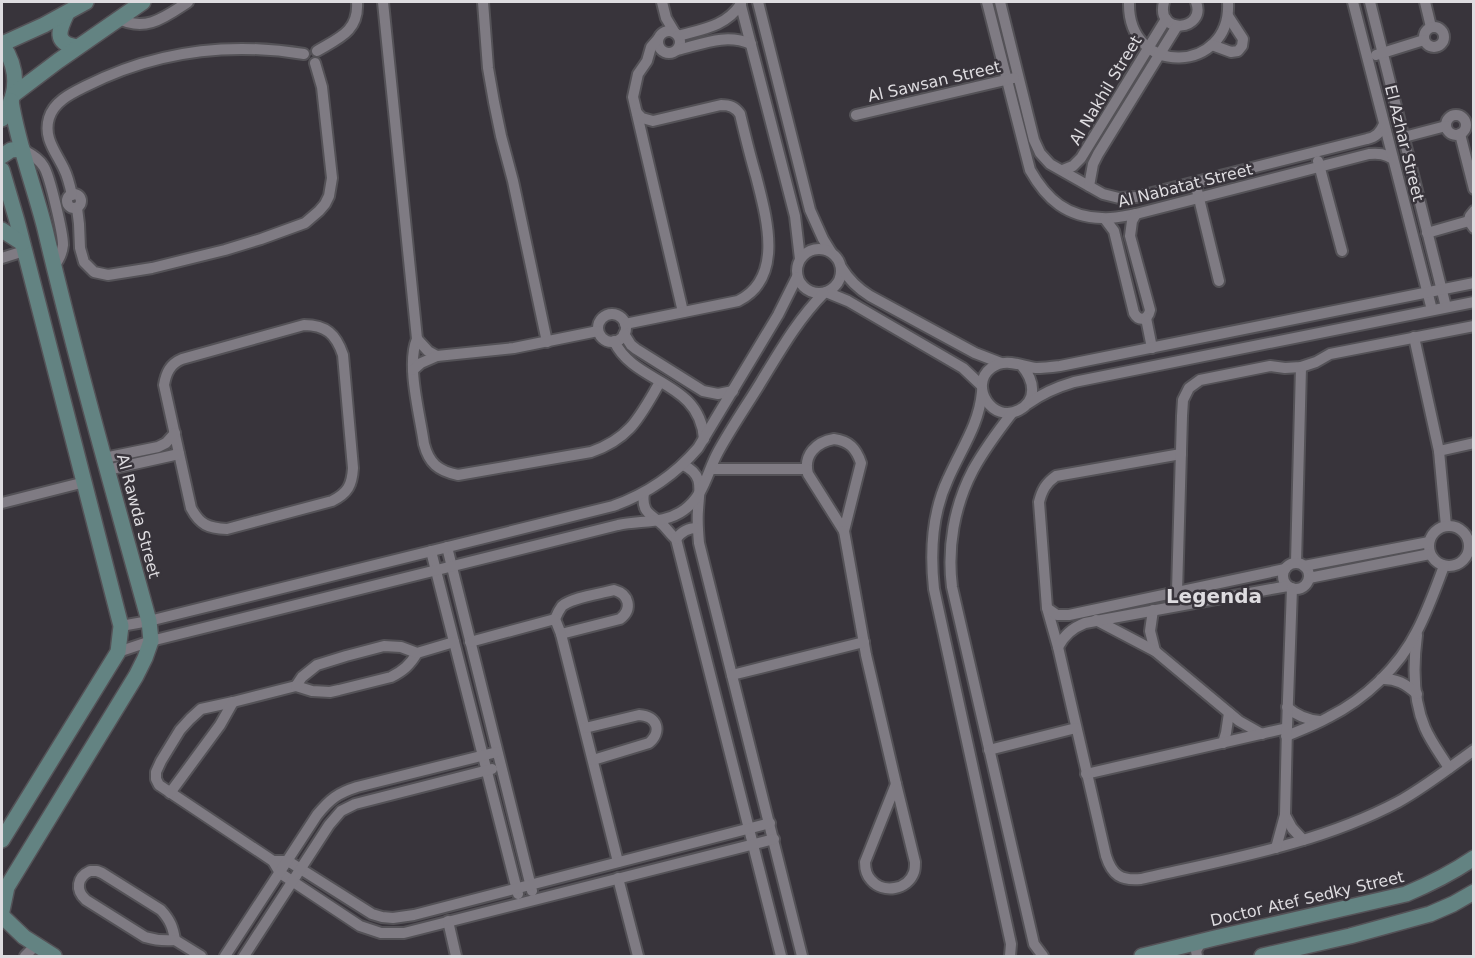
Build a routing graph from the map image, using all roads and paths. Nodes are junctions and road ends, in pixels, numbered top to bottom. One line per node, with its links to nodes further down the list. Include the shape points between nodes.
1 (86, 2): 19 (street)
2 (143, 2): 21 (street)
3 (188, 2): 21 (street, via 149,24)
4 (357, 2): 33 (street, via 350,29)
5 (383, 2): 95 (street)
6 (483, 2): 97 (street, via 494,102)
7 (758, 2): 75 (street, via 810,210)
8 (987, 2): 41 (street, Al Nabatat Street)
9 (1000, 2): 41 (street, Al Nabatat Street)
10 (1128, 2): 32 (street, via 1132,27)
11 (1164, 2): 22 (street, via 1162,11)
12 (1196, 2): 23 (street, Al Nakhil Street, via 1193,21)
13 (1228, 2): 20 (street)
14 (1353, 2): 38 (street, El Azhar Street)
15 (1370, 2): 35 (street, El Azhar Street)
16 (1425, 2): 24 (street)
17 (741, 3): 25 (street, via 718,25); 29 (street)
18 (663, 7): 25 (street); 26 (street)
19 (67, 13): 28 (street); 31 (street, via 60,38)
20 (1228, 16): 30 (street); 30 (street, via 1243,39 1242,46 1231,52)
21 (117, 18): 31 (street)
22 (1166, 19): 23 (street); 32 (street, Al Nakhil Street)
23 (1177, 26): 37 (street, Al Nakhil Street)
24 (1431, 27): 27 (street); 27 (street, via 1441,28 1444,42 1431,47)
25 (676, 34): 26 (street, via 666,32); 34 (street, via 680,43)
26 (658, 38): 34 (street, via 661,50); 39 (street)
27 (1424, 40): 35 (street)
28 (2, 44): 42 (street, Al Rawda Street, via 15,77)
29 (751, 44): 34 (street, via 722,39); 77 (street, via 795,216)
30 (1212, 45): 37 (street, via 1187,57)
31 (77, 47): 42 (street)
32 (1148, 48): 37 (street); 58 (street, Al Nakhil Street, via 1081,158)
33 (317, 51): 36 (street, via 309,49); 40 (street, via 319,58)
34 (672, 52): 39 (street)
35 (1383, 53): 38 (street); 51 (street, El Azhar Street)
36 (304, 54): 40 (street, via 306,61); 66 (street, via 247,48 180,54 116,72 64,98 52,111 47,128)
37 (1160, 54): 61 (street, Al Nakhil Street, via 1098,154)
38 (1368, 58): 47 (street, El Azhar Street)
39 (646, 61): 43 (street, via 634,89)
40 (315, 63): 66 (street, via 322,87 332,178 329,196 305,223 225,250 108,276 94,272 84,262)
41 (1013, 78): 44 (street, Al Sawsan Street); 58 (street, Al Nabatat Street, via 1040,153); 69 (street, Al Nabatat Street, via 1030,171 1039,187 1068,211)
42 (12, 98): 45 (street); 52 (street, Al Rawda Street)
43 (637, 113): 46 (street); 50 (street)
44 (856, 115)
45 (2, 118)
46 (653, 121): 50 (street); 89 (street, via 721,105 737,110 766,219 766,267 752,293 738,301)
47 (1384, 124): 53 (street, Al Nabatat Street, via 1375,137); 55 (street, El Azhar Street)
48 (1446, 126): 49 (street, via 1454,135); 49 (street, via 1451,116 1462,116 1467,126); 51 (street)
49 (1460, 134): 63 (street)
50 (642, 137): 89 (street)
51 (1404, 137): 60 (street, El Azhar Street)
52 (22, 149): 54 (street); 65 (street, via 45,168); 78 (street, Al Rawda Street)
53 (1316, 152): 56 (street); 59 (street, Al Nabatat Street)
54 (2, 156)
55 (1393, 159): 56 (street, Al Nabatat Street, via 1377,153); 62 (street, El Azhar Street)
56 (1320, 167): 64 (street, Al Nabatat Street); 74 (street)
57 (2, 170): 73 (street)
58 (1063, 170): 61 (street, Al Nabatat Street)
59 (1195, 182): 61 (street, Al Nabatat Street, via 1119,198); 64 (street)
60 (1415, 184): 62 (street); 72 (street, El Azhar Street)
61 (1089, 186)
62 (1401, 188): 85 (street, El Azhar Street)
63 (1473, 189)
64 (1199, 198): 68 (street, Al Nabatat Street); 81 (street)
65 (54, 201): 66 (street); 67 (street)
66 (73, 202): 67 (street)
67 (56, 212): 78 (street, via 63,246)
68 (1136, 214): 69 (street, Al Nabatat Street); 90 (street, via 1130,236 1150,310)
69 (1105, 219): 90 (street, via 1114,231 1134,313)
70 (1472, 220): 72 (street)
71 (2, 230): 73 (street)
72 (1427, 233): 83 (street, El Azhar Street)
73 (23, 247): 76 (street); 121 (street)
74 (1342, 251)
75 (831, 252): 77 (street, via 814,249); 79 (street)
76 (2, 258)
77 (800, 259): 80 (street)
78 (54, 266): 117 (street, Al Rawda Street)
79 (841, 267): 84 (street, via 838,282); 100 (street, via 858,289 975,353)
80 (797, 277): 84 (street, via 808,290); 108 (street)
81 (1219, 281)
82 (1473, 283): 83 (street)
83 (1442, 289): 85 (street); 87 (street, El Azhar Street)
84 (825, 292): 106 (street, via 963,368); 119 (street, via 795,326)
85 (1427, 292): 88 (street, El Azhar Street); 98 (street)
86 (1473, 302): 87 (street)
87 (1446, 308): 88 (street)
88 (1432, 310): 109 (street, via 1074,382)
89 (683, 312): 92 (street)
90 (1146, 318): 98 (street)
91 (1473, 326): 94 (street)
92 (624, 329): 93 (street, via 619,316 609,314 600,320); 96 (street, via 622,337); 104 (street, via 631,345)
93 (598, 331): 96 (street, via 604,339); 97 (street)
94 (1414, 337): 102 (street, via 1330,354); 114 (street)
95 (417, 339): 99 (street); 103 (street)
96 (614, 341): 105 (street, via 626,358)
97 (547, 342): 99 (street)
98 (1152, 348): 101 (street, via 1060,366)
99 (437, 356): 103 (street)
100 (1001, 363): 101 (street); 106 (street, via 990,368)
101 (1022, 366): 109 (street, via 1032,385)
102 (1301, 367): 116 (street, via 1270,366 1200,380 1189,388 1183,400); 136 (street)
103 (413, 370): 105 (street, via 427,453 439,469 458,475 591,452 609,445 632,427)
104 (682, 379): 107 (street); 108 (street, via 710,394)
105 (660, 382): 107 (street)
106 (981, 388): 110 (street, via 992,408); 211 (street, via 979,413 940,502 932,541 932,573)
107 (675, 390): 112 (street, via 698,415)
108 (733, 391): 112 (street)
109 (1026, 405): 110 (street)
110 (1012, 412): 173 (street, via 972,472 954,523 949,567)
111 (175, 434): 115 (street); 115 (street, via 164,385 170,367 176,362 303,326 326,329 340,345 353,468 342,496 227,529 213,528 203,524 191,508); 117 (street, via 158,447)
112 (704, 439): 118 (street)
113 (1473, 443): 114 (street)
114 (1439, 451): 126 (street)
115 (179, 454): 117 (street)
116 (1181, 454): 143 (street); 144 (street, via 1056,476 1047,482 1039,502)
117 (105, 464): 148 (street, Al Rawda Street)
118 (683, 465): 122 (street); 123 (street, via 695,473)
119 (711, 469): 120 (street); 123 (street)
120 (807, 469): 128 (street); 128 (street, via 810,453 824,441 843,440 858,453 861,463)
121 (85, 482): 124 (street); 149 (street)
122 (644, 493): 125 (street, via 644,506); 132 (street, via 613,506)
123 (700, 494): 125 (street, via 677,515); 127 (street)
124 (2, 503)
125 (658, 520): 130 (street); 137 (street, via 618,525)
126 (1446, 526): 129 (street); 131 (street, via 1435,532)
127 (697, 528): 130 (street, via 685,530); 160 (street)
128 (844, 531): 155 (street)
129 (1469, 534): 133 (street)
130 (676, 539): 186 (street)
131 (1429, 542): 135 (street); 136 (street)
132 (447, 547): 134 (street); 137 (street)
133 (1471, 547): 138 (street, via 1464,560)
134 (431, 551): 140 (street); 148 (street)
135 (1430, 554): 138 (street); 141 (street)
136 (1300, 564): 139 (street); 141 (street)
137 (452, 566): 140 (street); 154 (street)
138 (1444, 566): 150 (street)
139 (1285, 569): 142 (street, via 1283,578); 143 (street)
140 (436, 570): 152 (street); 153 (street)
141 (1309, 578): 142 (street, via 1301,588)
142 (1290, 587): 145 (street); 165 (street)
143 (1177, 592): 146 (street)
144 (1047, 608): 146 (street, via 1057,615); 156 (street)
145 (1153, 610): 146 (street); 157 (street, via 1150,631)
146 (1088, 618): 156 (street, via 1069,631); 157 (street)
147 (555, 619): 151 (street); 151 (street, via 570,601 614,590 626,596 628,609 620,620); 154 (street)
148 (149, 621): 149 (street); 152 (street, Al Rawda Street)
149 (121, 626): 158 (street)
150 (1417, 631): 161 (street); 163 (street)
151 (561, 634): 168 (street)
152 (152, 641): 158 (street); 205 (street, via 136,676 7,887)
153 (454, 642): 159 (street); 176 (street)
154 (470, 642): 175 (street)
155 (864, 642): 160 (street); 182 (street)
156 (1058, 647): 169 (street)
157 (1155, 651): 166 (street)
158 (118, 652): 188 (street)
159 (417, 653): 162 (street, via 406,668 391,677 330,692); 162 (street, via 384,646 317,665)
160 (732, 675): 185 (street)
161 (1381, 679): 163 (street, via 1404,683); 167 (street, via 1346,708)
162 (296, 686): 164 (street)
163 (1417, 694): 179 (street, via 1424,726)
164 (233, 702): 183 (street); 183 (street, via 201,709 180,730 156,772 159,785)
165 (1287, 707): 167 (street, via 1303,718); 170 (street)
166 (1229, 713): 171 (street); 172 (street)
167 (1321, 721): 170 (street)
168 (585, 728): 177 (street); 177 (street, via 639,715 646,715 656,725 657,732 649,743)
169 (1076, 728): 173 (street); 181 (street)
170 (1286, 732): 171 (street); 184 (street)
171 (1262, 734): 172 (street)
172 (1223, 743): 181 (street)
173 (989, 750): 212 (street)
174 (1473, 750): 179 (street)
175 (497, 752): 176 (street); 178 (street)
176 (483, 755): 180 (street); 194 (street, via 339,794 321,810)
177 (593, 760): 195 (street)
178 (501, 767): 180 (street); 200 (street)
179 (1449, 768): 189 (street, via 1399,802)
180 (487, 771): 196 (street, via 348,807 335,817); 201 (street)
181 (1086, 774): 191 (street, via 1109,867 1118,876 1141,879)
182 (896, 784): 182 (street, via 915,862 908,881 890,889 871,881 865,862)
183 (170, 793): 193 (street)
184 (1285, 815): 189 (street); 191 (street)
185 (770, 822): 186 (street); 187 (street)
186 (748, 828): 190 (street); 195 (street)
187 (774, 838): 190 (street); 222 (street)
188 (2, 840)
189 (1303, 840): 191 (street)
190 (753, 844): 198 (street); 221 (street)
191 (1276, 848)
192 (1473, 858): 210 (street, Doctor Atef Sedky Street, via 1407,894 1215,938)
193 (273, 861): 194 (street); 197 (street)
194 (288, 861): 196 (street); 197 (street)
195 (618, 862): 200 (street)
196 (300, 869): 199 (street); 201 (street, via 363,909 393,918)
197 (280, 873): 199 (street); 217 (street)
198 (618, 878): 203 (street); 220 (street)
199 (292, 881): 207 (street, via 370,930 404,933); 218 (street)
200 (530, 884): 201 (street); 203 (street)
201 (516, 888): 204 (street)
202 (1473, 892): 223 (street, via 1430,914)
203 (534, 900): 204 (street)
204 (520, 903): 207 (street)
205 (2, 911)
206 (2, 916): 209 (street)
207 (448, 921): 219 (street)
208 (176, 940): 208 (street, via 174,929 161,910 102,873 90,871 81,878 79,890 86,900 144,937); 216 (street)
209 (38, 946): 214 (street); 215 (street)
210 (1199, 949): 213 (street, Doctor Atef Sedky Street)
211 (1012, 955)
212 (1039, 955)
213 (1152, 955)
214 (25, 957)
215 (54, 957)
216 (201, 957)
217 (225, 957)
218 (244, 957)
219 (456, 957)
220 (638, 957)
221 (781, 957)
222 (802, 957)
223 (1262, 957)

